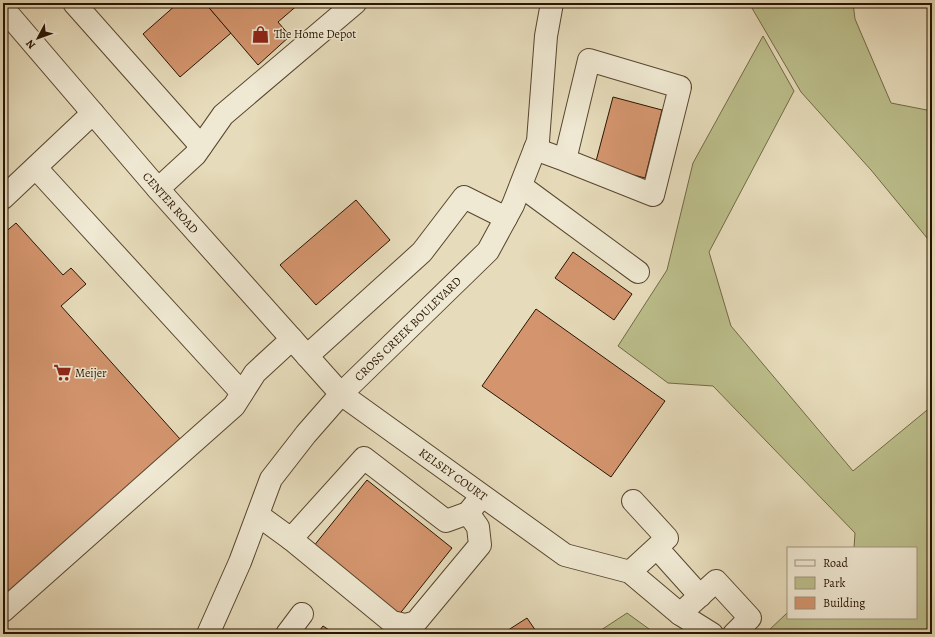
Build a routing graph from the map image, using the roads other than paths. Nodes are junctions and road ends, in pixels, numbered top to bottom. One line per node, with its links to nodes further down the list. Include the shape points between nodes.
1 (74, 3): 6 (street)
2 (355, 3): 6 (street, via 223,115)
3 (552, 3): 7 (street, CROSS CREEK BOULEVARD, via 546,36 538,141)
4 (3, 8): 5 (street, CENTER ROAD)
5 (93, 113): 9 (street); 11 (street, CENTER ROAD)
6 (201, 146): 11 (street)
7 (534, 149): 8 (street); 10 (street, CROSS CREEK BOULEVARD)
8 (565, 160): 8 (street, via 653,195 680,87 589,60)
9 (36, 168): 12 (street); 17 (street)
10 (521, 186): 13 (street, CROSS CREEK BOULEVARD); 14 (street)
11 (158, 189): 15 (street, CENTER ROAD)
12 (3, 198)
13 (506, 218): 16 (street, via 464,197 422,252); 18 (street, CROSS CREEK BOULEVARD, via 488,251)
14 (638, 272)
15 (292, 339): 16 (street, CENTER ROAD); 17 (street, via 255,373)
16 (308, 356): 18 (street, CENTER ROAD)
17 (242, 393): 27 (street, via 234,406)
18 (341, 394): 19 (street, KELSEY COURT); 22 (street, CROSS CREEK BOULEVARD, via 271,479)
19 (482, 496): 21 (street); 25 (street, KELSEY COURT, via 565,555)
20 (633, 501): 24 (street, via 667,538)
21 (468, 513): 23 (street, via 446,521 364,458); 23 (street, via 478,527 480,545 416,622 405,625 392,622)
22 (258, 515): 23 (street); 30 (street, CROSS CREEK BOULEVARD)
23 (292, 538)
24 (657, 548): 25 (street); 26 (street)
25 (630, 572): 29 (street)
26 (700, 596): 29 (street); 33 (street, via 716,582 750,618)
27 (3, 612)
28 (302, 614): 31 (street)
29 (680, 614): 32 (street)
30 (208, 634)
31 (287, 634)
32 (712, 634)
33 (734, 634)

